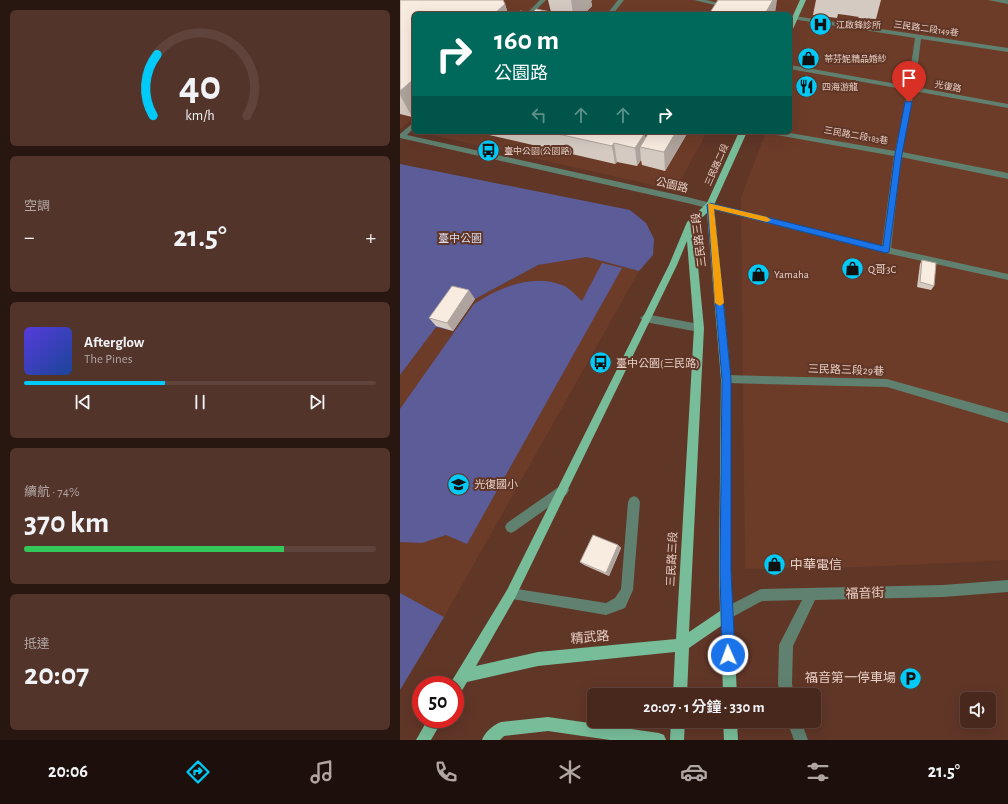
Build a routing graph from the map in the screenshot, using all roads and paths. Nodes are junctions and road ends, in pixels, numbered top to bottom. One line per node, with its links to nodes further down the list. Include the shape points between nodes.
1 (543, 0): 8 (street)
2 (620, 0): 9 (street)
3 (697, 0): 7 (street)
4 (803, 0): 10 (main road)
5 (991, 0): 6 (street)
6 (1008, 2)
7 (719, 4)
8 (531, 12)
9 (611, 12)
10 (794, 18): 11 (main road); 12 (street, 三民路二段149巷)
11 (792, 24)
12 (918, 36): 13 (street, 三民路二段149巷); 15 (street)
13 (1008, 50)
14 (792, 67): 15 (street, 光復路)
15 (911, 90): 16 (street, 光復路); 21 (street)
16 (1008, 106)
17 (412, 126): 20 (street)
18 (742, 134): 23 (main road, 三民路二段)
19 (783, 134): 21 (street, 三民路二段183巷)
20 (401, 136): 23 (street, 公園路)
21 (898, 154): 22 (street, 三民路二段183巷); 25 (street)
22 (1008, 176)
23 (710, 205): 24 (main road, 三民路三段); 25 (street, 公園路); 29 (main road, 三民路三段)
24 (690, 224): 27 (main road); 28 (main road, 三民路三段)
25 (886, 250): 26 (street, 公園路)
26 (1008, 277)
27 (646, 318): 28 (street); 31 (main road)
28 (699, 328): 38 (main road, 三民路三段)
29 (726, 379): 30 (street, 三民路三段29巷, via 887,383); 37 (main road, 三民路三段, via 725,571)
30 (1008, 418)
31 (563, 490): 33 (street); 35 (main road)
32 (634, 502): 35 (street, via 627,590 620,603 606,609)
33 (511, 527)
34 (1008, 586): 36 (street, 福音街, via 943,591)
35 (511, 594): 39 (main road)
36 (811, 595): 37 (street, 福音街, via 761,595); 42 (street, via 786,646)
37 (728, 614): 38 (main road, 精武路); 41 (main road, 三民路三段)
38 (682, 645): 39 (main road, 精武路, via 538,658); 40 (main road, 三民路三段)
39 (463, 676)
40 (680, 688)
41 (730, 688)
42 (786, 688)
43 (430, 728): 47 (main road)
44 (678, 728): 50 (main road)
45 (730, 728): 51 (main road)
46 (797, 728): 52 (street)
47 (423, 740)
48 (489, 740): 49 (main road, via 501,729 548,724)
49 (658, 740)
50 (677, 740)
51 (731, 740)
52 (801, 740)

